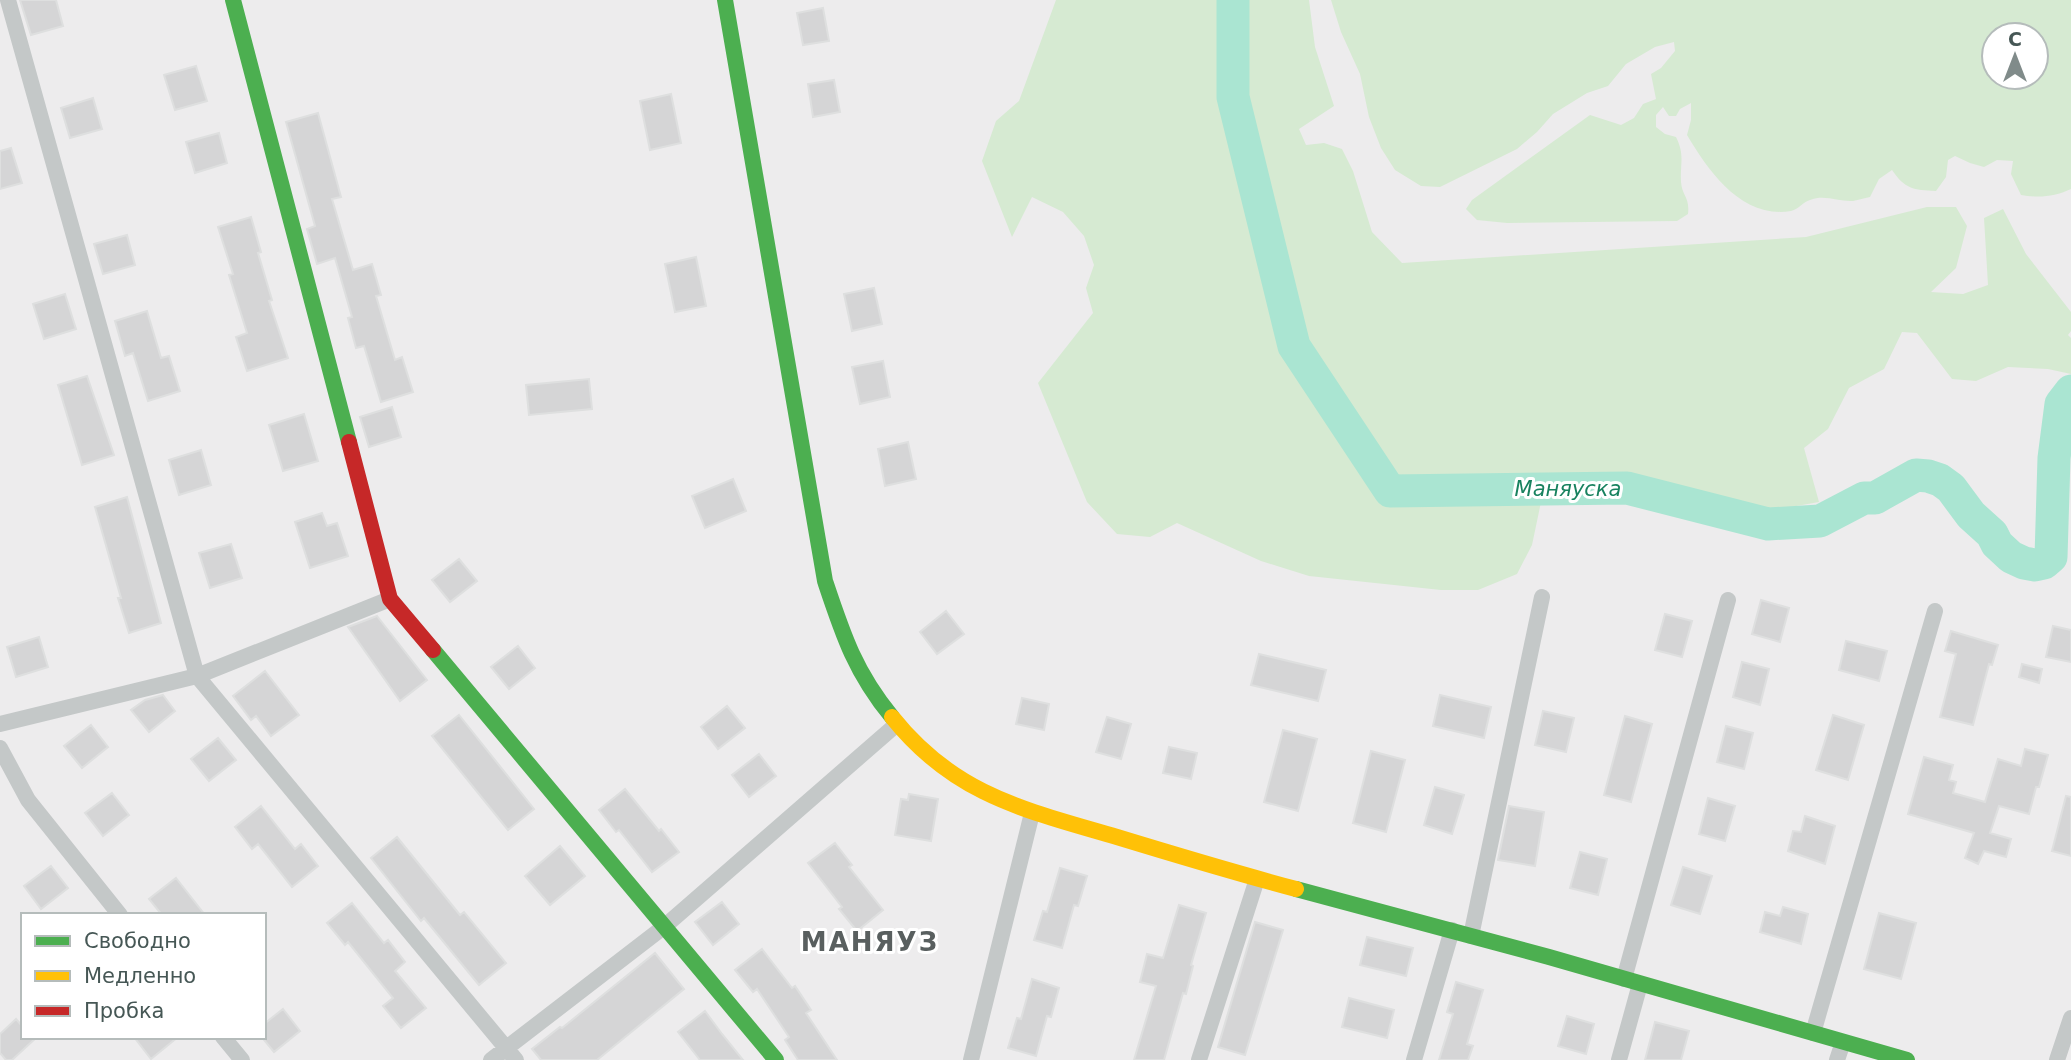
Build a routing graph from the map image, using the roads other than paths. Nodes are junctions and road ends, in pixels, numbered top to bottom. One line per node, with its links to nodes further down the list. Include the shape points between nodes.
1 (8, 0): 8 (street)
2 (233, 0): 5 (street)
3 (725, 0): 10 (street, via 825,582 849,651)
4 (1542, 597): 17 (street)
5 (390, 599): 8 (street); 15 (street)
6 (1728, 600): 18 (street)
7 (1935, 611): 20 (street)
8 (197, 676): 9 (street); 23 (street)
9 (0, 724)
10 (897, 724): 12 (street, via 925,754 959,779 995,800); 15 (street)
11 (0, 748): 14 (street, via 28,800)
12 (1032, 813): 13 (street); 27 (street)
13 (1257, 879): 16 (street); 28 (street)
14 (118, 913)
15 (664, 926): 23 (street); 26 (street)
16 (1452, 930): 17 (street); 29 (street)
17 (1471, 936): 18 (street)
18 (1632, 981): 20 (street); 30 (street)
19 (2071, 1018): 33 (street)
20 (1813, 1033): 22 (street)
21 (225, 1039): 24 (street)
22 (1843, 1041): 31 (street); 32 (street)
23 (511, 1054): 25 (street)
24 (242, 1060)
25 (491, 1060)
26 (776, 1060)
27 (971, 1060)
28 (1199, 1060)
29 (1414, 1060)
30 (1619, 1060)
31 (1837, 1060)
32 (1907, 1060)
33 (2057, 1060)

